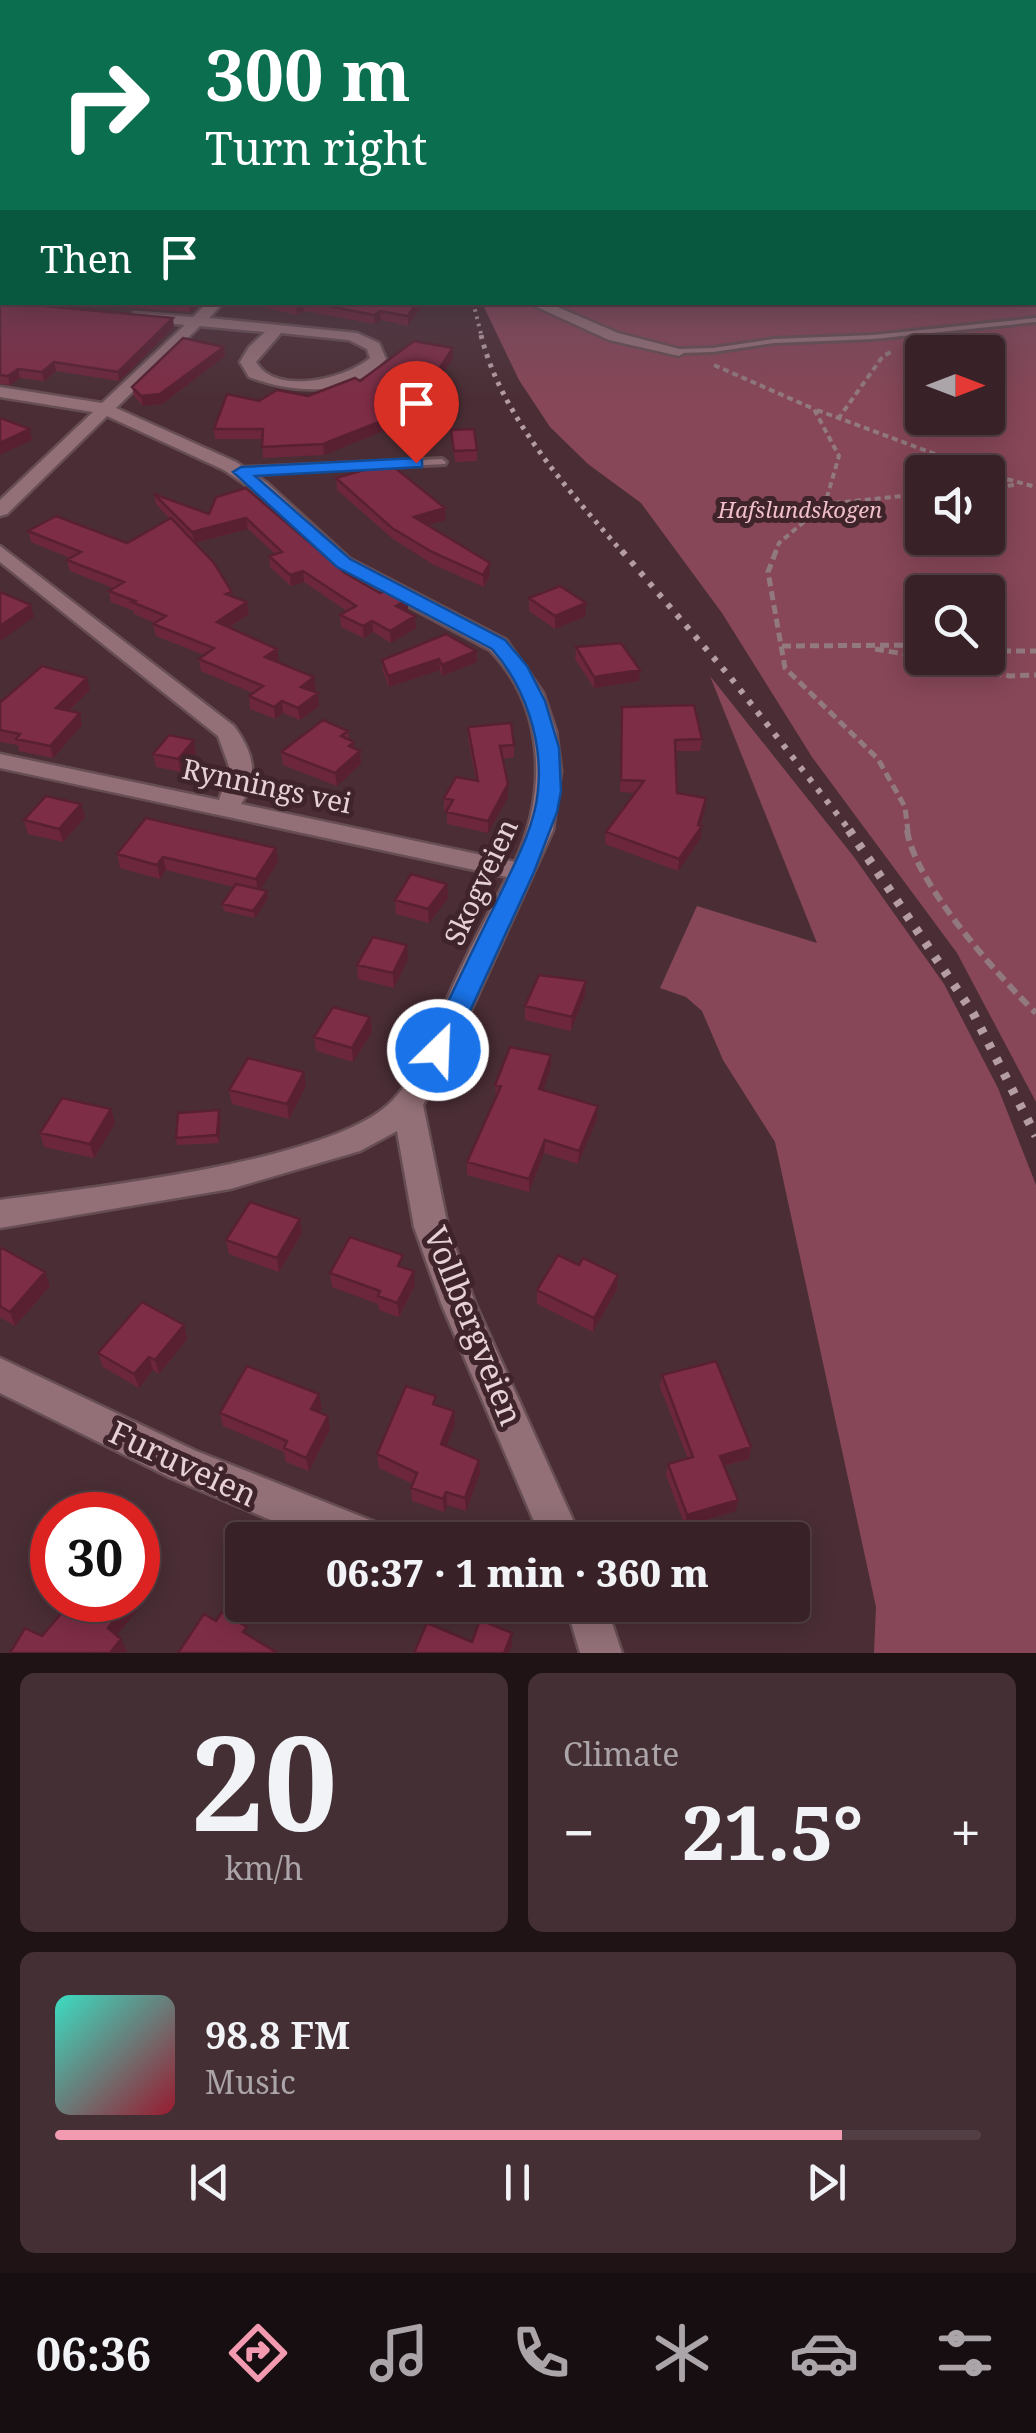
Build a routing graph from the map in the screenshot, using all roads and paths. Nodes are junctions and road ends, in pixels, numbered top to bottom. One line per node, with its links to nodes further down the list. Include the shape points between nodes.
1 (214, 305): 5 (street)
2 (541, 305): 8 (street, via 614,336)
3 (128, 316): 5 (street)
4 (1036, 320): 7 (lane)
5 (198, 322): 6 (street); 10 (street)
6 (277, 329): 6 (street, via 360,339 378,350 378,360 336,382 264,378 251,370 250,356)
7 (932, 331): 8 (lane); 12 (path, via 883,356)
8 (679, 351): 11 (path)
9 (0, 392): 10 (street, Skogveien)
10 (105, 409): 15 (street, Skogveien); 22 (street)
11 (814, 409): 12 (path); 21 (path, via 840,456)
12 (838, 419): 13 (path)
13 (937, 455)
14 (442, 462): 15 (lane)
15 (241, 472): 34 (street, Skogveien, via 343,563 498,644 517,666 546,736 550,772 546,812)
16 (1005, 480): 17 (path)
17 (1018, 485): 18 (path); 19 (path)
18 (1005, 486)
19 (1036, 487)
20 (905, 496): 21 (path)
21 (825, 504): 24 (path, via 779,544 768,572)
22 (0, 510)
23 (0, 552): 33 (street, via 226,730 238,747 243,776)
24 (782, 646): 26 (path); 35 (path, via 786,668 894,782 924,874 998,976)
25 (905, 646): 26 (path)
26 (862, 647): 29 (path)
27 (1005, 652): 28 (path)
28 (1036, 652)
29 (905, 654)
30 (1005, 675): 31 (path)
31 (1036, 675)
32 (0, 761): 33 (street, Rynnings vei)
33 (228, 807): 34 (street, Rynnings vei)
34 (522, 872): 36 (street, Skogveien)
35 (1036, 1013)
36 (408, 1105): 37 (street, Skogveien, via 363,1136 250,1172); 40 (street, Vollbergveien, via 431,1227)
37 (0, 1214)
38 (0, 1375): 39 (street, Furuveien, via 140,1446)
39 (320, 1522)
40 (554, 1522)
41 (587, 1622): 42 (street)
42 (601, 1653)

